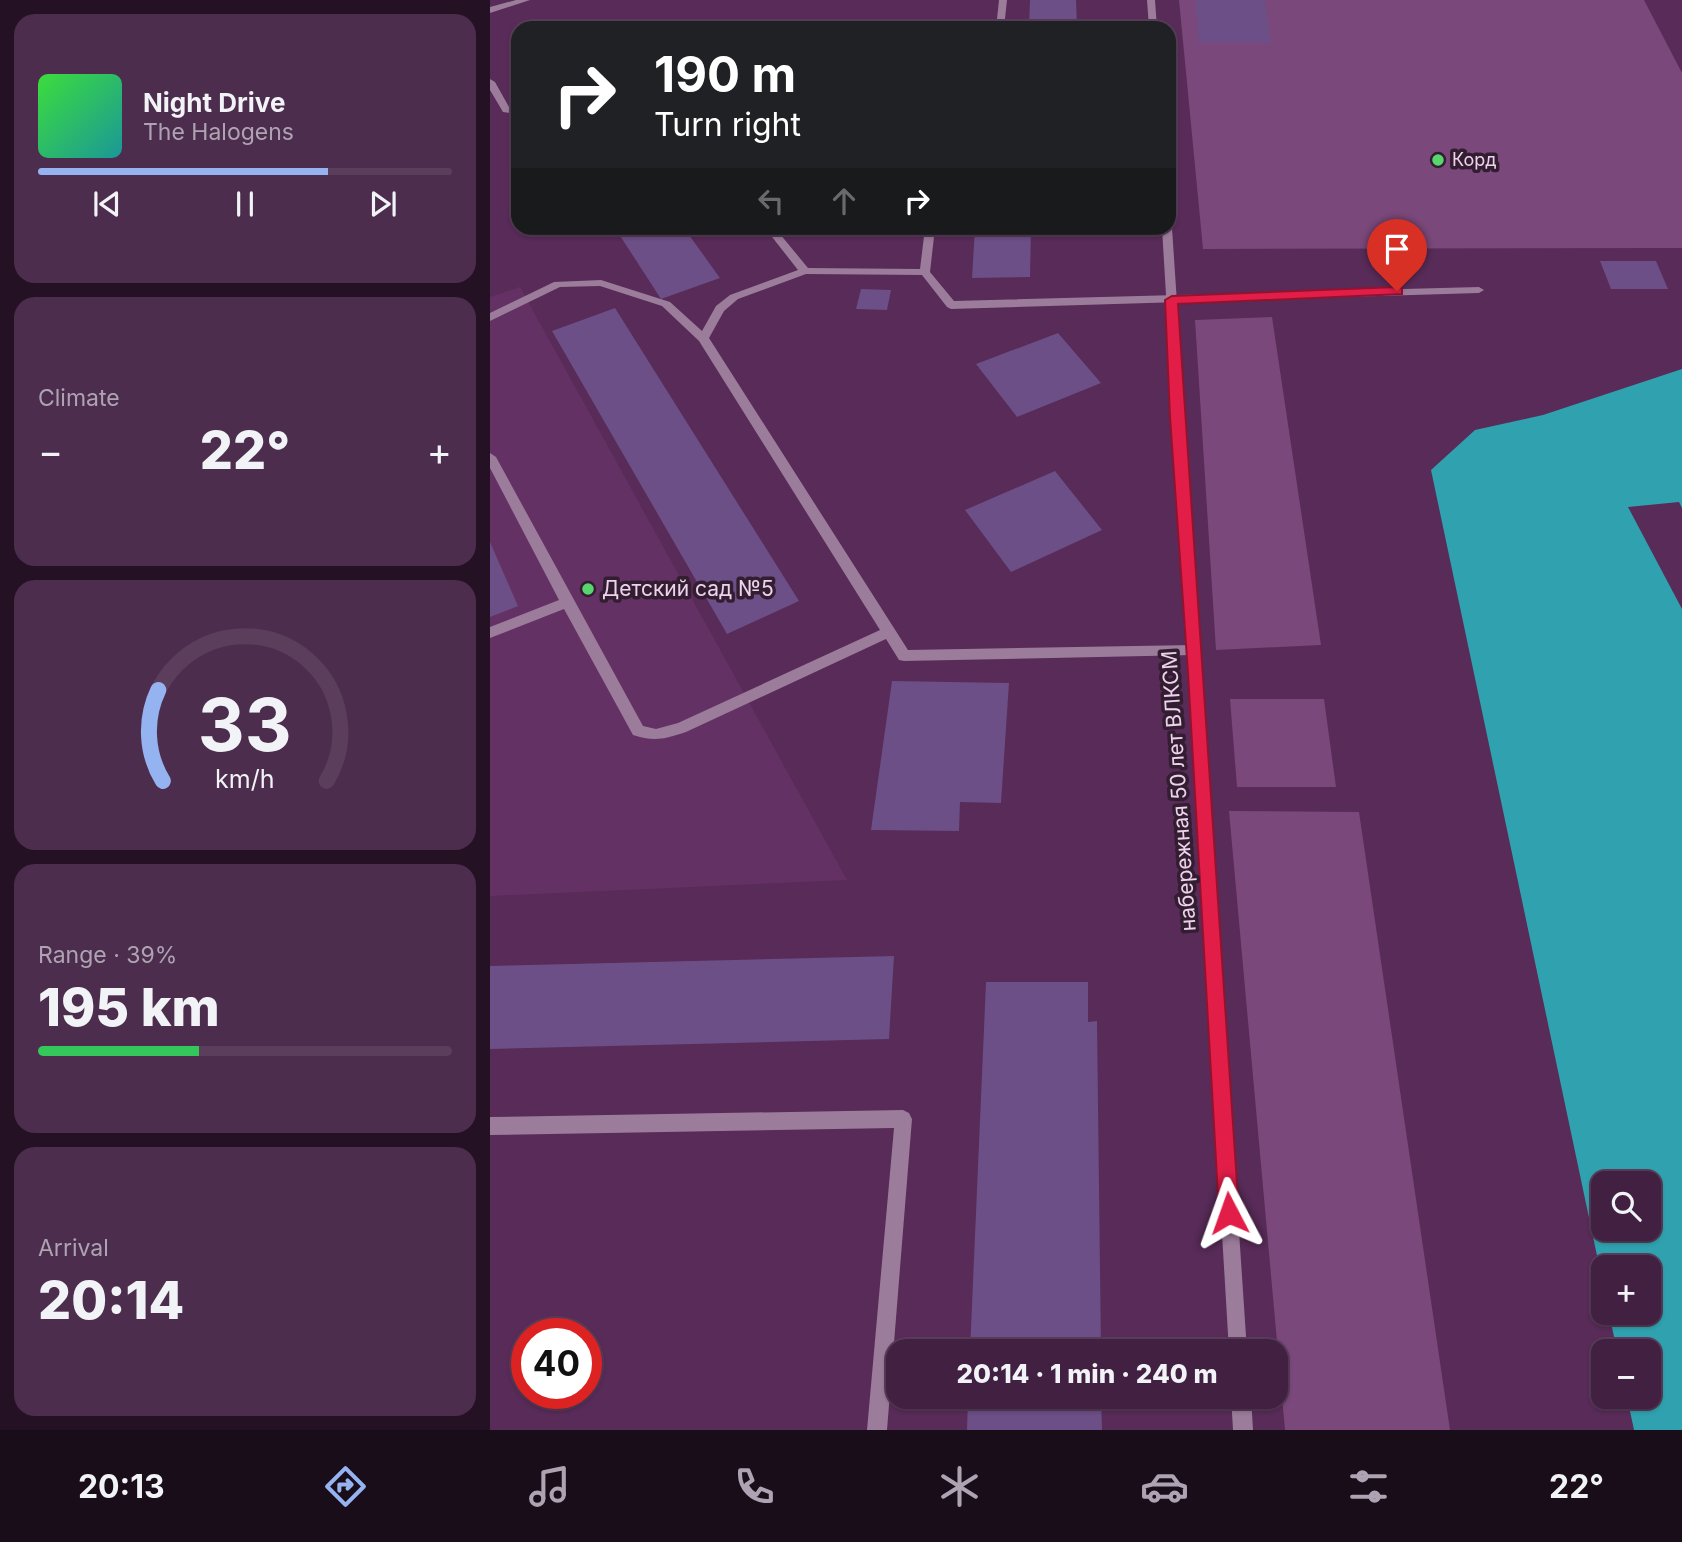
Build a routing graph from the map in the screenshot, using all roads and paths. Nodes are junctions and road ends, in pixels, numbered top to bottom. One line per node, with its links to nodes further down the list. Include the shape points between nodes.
1 (526, 0): 4 (street)
2 (1003, 0): 5 (street)
3 (1151, 0): 6 (street)
4 (490, 10)
5 (1001, 21)
6 (1152, 21)
7 (490, 82): 8 (street, via 506,110)
8 (511, 110)
9 (776, 235): 12 (street)
10 (929, 235): 13 (street)
11 (1167, 235): 15 (street, набережная 50 лет ВЛКСМ)
12 (805, 271): 13 (street); 17 (street, via 734,297 720,309)
13 (925, 272): 15 (street, via 951,305)
14 (1479, 290): 15 (street)
15 (1172, 300): 22 (street, набережная 50 лет ВЛКСМ)
16 (490, 317): 17 (street, via 558,284 601,283 666,304)
17 (704, 338): 20 (street)
18 (490, 457): 19 (street)
19 (567, 602): 20 (street, via 638,731 656,735 681,728); 21 (street)
20 (888, 632): 22 (street, via 904,656)
21 (490, 633)
22 (1194, 650): 24 (street, набережная 50 лет ВЛКСМ)
23 (490, 1126): 26 (street, via 903,1119)
24 (1237, 1339)
25 (1242, 1409): 27 (street)
26 (877, 1430)
27 (1243, 1430)

